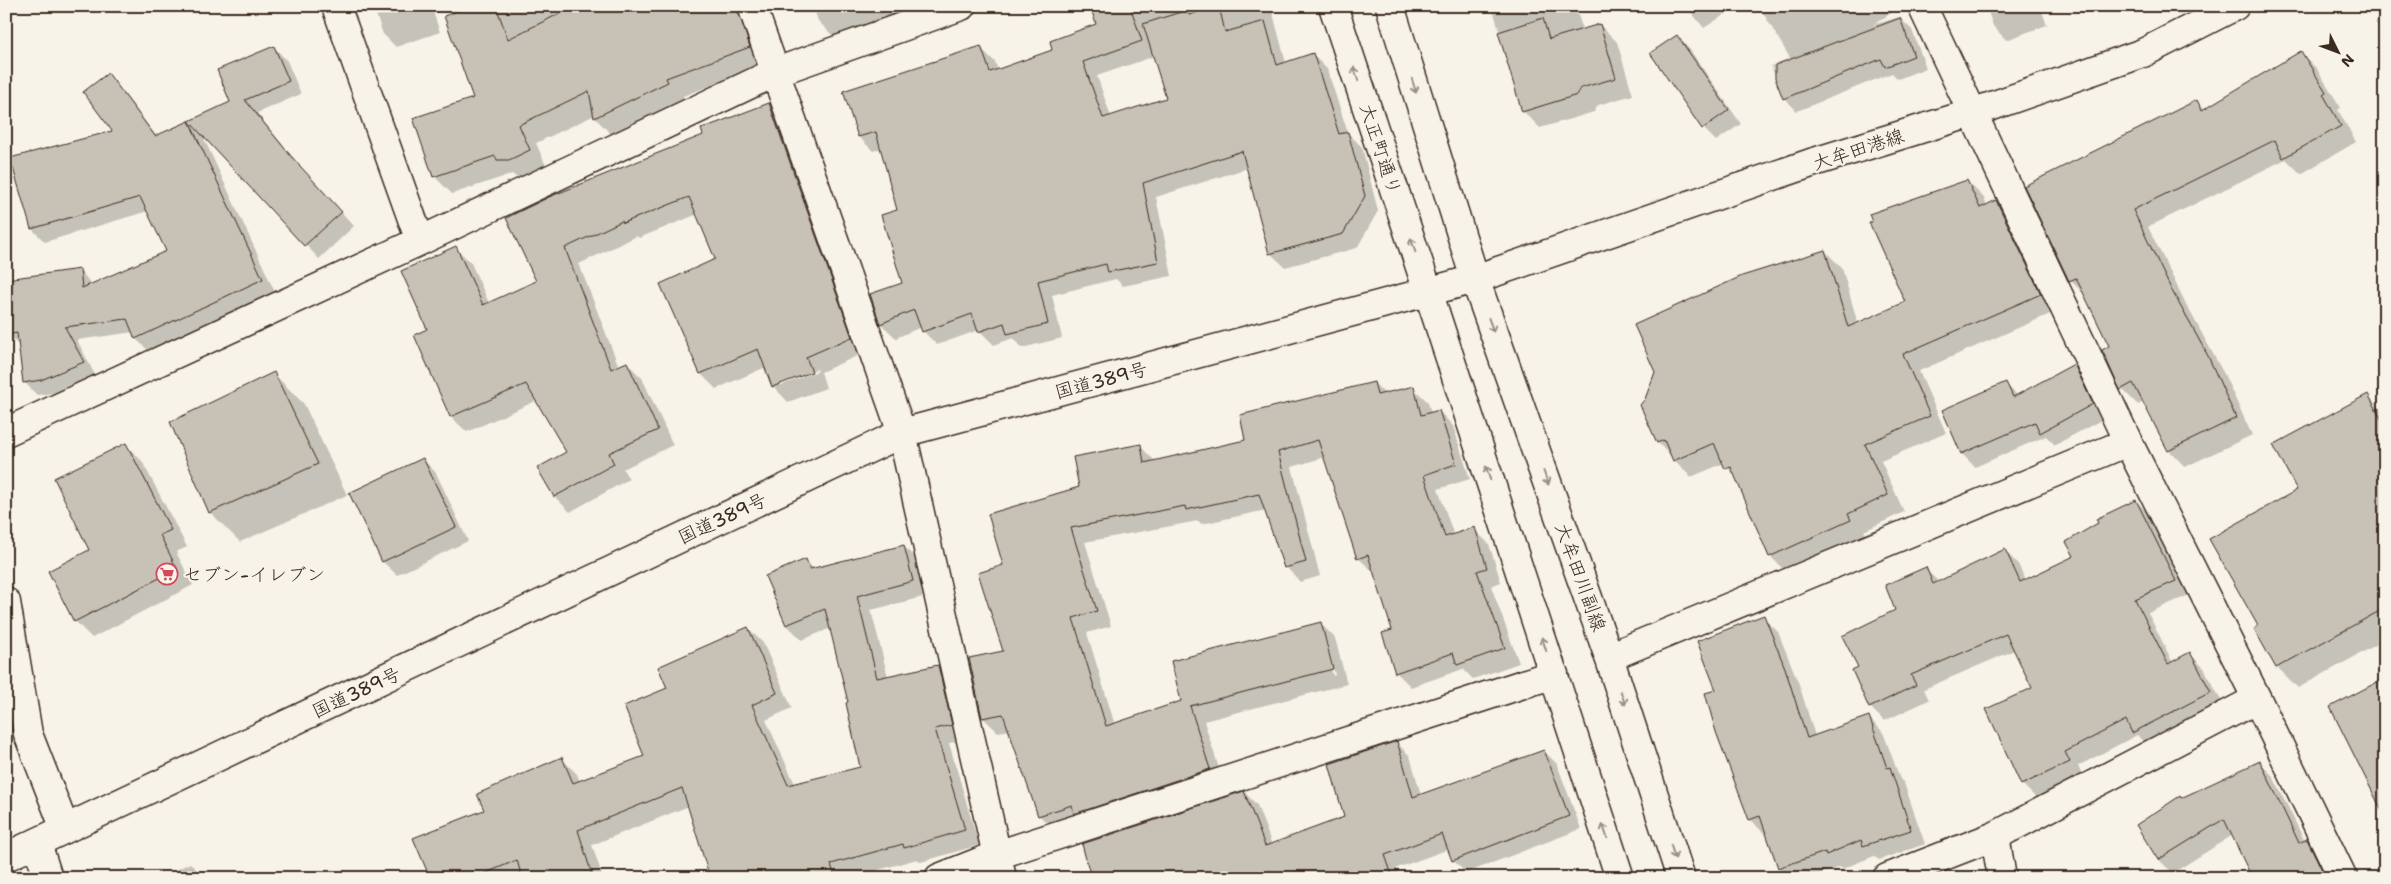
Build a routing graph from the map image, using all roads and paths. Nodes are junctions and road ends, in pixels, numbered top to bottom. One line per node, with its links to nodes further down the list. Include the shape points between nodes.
1 (336, 6): 10 (main road)
2 (752, 6): 8 (main road)
3 (961, 6): 8 (main road)
4 (1333, 6): 12 (main road, 大正町通り, one-way to 4)
5 (1390, 6): 11 (main road, one-way to 11)
6 (1922, 6): 9 (main road)
7 (2235, 6): 9 (main road, 大牟田港線, via 2143,53)
8 (776, 72): 10 (main road); 14 (main road)
9 (1972, 113): 11 (main road, 大牟田港線, via 1814,162); 15 (main road)
10 (420, 241): 13 (main road)
11 (1475, 279): 12 (main road, 国道389号); 17 (main road, 大牟田川副線, one-way to 17)
12 (1428, 291): 14 (main road, 国道389号); 18 (main road, one-way to 12)
13 (6, 432)
14 (902, 433): 20 (main road, 国道389号); 24 (main road)
15 (2128, 442): 17 (main road); 19 (main road)
16 (6, 602): 20 (main road, via 28,734)
17 (1609, 657): 28 (main road, 大牟田川副線, one-way to 28)
18 (1554, 674): 24 (main road); 27 (main road, one-way to 18)
19 (2257, 699): 21 (main road); 31 (main road)
20 (65, 829): 22 (main road, 国道389号)
21 (1995, 836): 29 (main road); 30 (main road)
22 (37, 843): 23 (main road, 国道389号); 25 (main road)
23 (6, 857)
24 (999, 866): 26 (main road)
25 (48, 878)
26 (939, 878)
27 (1620, 878)
28 (1681, 878)
29 (1887, 878)
30 (2002, 878)
31 (2343, 878)

